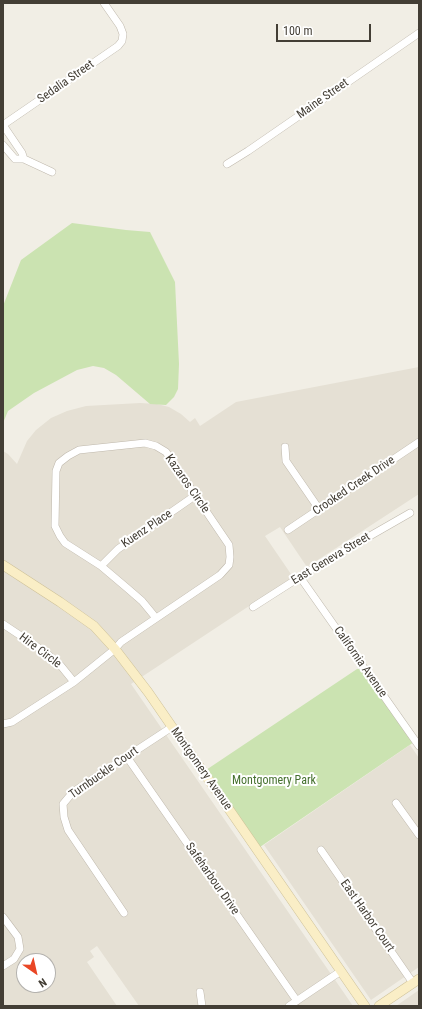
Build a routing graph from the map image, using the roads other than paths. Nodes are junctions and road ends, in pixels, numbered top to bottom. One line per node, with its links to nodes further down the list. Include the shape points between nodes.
1 (104, 3): 3 (street, Sedalia Street, via 123,34 118,46)
2 (419, 33): 6 (street, Maine Street)
3 (3, 125): 5 (street)
4 (3, 145): 5 (street, via 15,159)
5 (24, 159): 7 (street)
6 (227, 164)
7 (52, 172)
8 (419, 442): 11 (street, Crooked Creek Drive)
9 (285, 447): 11 (street, via 286,461)
10 (196, 496): 15 (street, Kuenz Place, via 118,549); 15 (street, Kazaros Circle, via 166,452 156,446 145,443 79,450 68,456 59,463 56,471 55,526 65,543); 18 (street, Kazaros Circle, via 229,545 229,565 220,575)
11 (319, 510): 13 (street, Crooked Creek Drive)
12 (410, 513): 16 (street, East Geneva Street)
13 (288, 530)
14 (3, 565): 20 (street, Montgomery Avenue, via 94,626)
15 (100, 566): 18 (street, Kazaros Circle, via 142,602)
16 (300, 577): 17 (street, East Geneva Street); 24 (street, California Avenue)
17 (253, 607)
18 (156, 618): 20 (street, Kazaros Circle)
19 (3, 624): 21 (street, Hire Circle, via 45,652)
20 (115, 649): 21 (street); 23 (street, Montgomery Avenue)
21 (74, 682): 22 (street, via 12,722)
22 (3, 724)
23 (172, 727): 25 (street, Turnbuckle Court); 32 (street, Montgomery Avenue)
24 (419, 746)
25 (127, 756): 29 (street, Turnbuckle Court, via 73,792 63,804 68,830); 35 (street, Safeharbour Drive)
26 (396, 803): 27 (street)
27 (419, 836)
28 (321, 850): 33 (street, East Harbor Court)
29 (124, 913)
30 (3, 917): 31 (street, via 18,937 20,949 14,959)
31 (3, 966)
32 (341, 971): 35 (street); 38 (street, Montgomery Avenue)
33 (416, 980): 39 (street)
34 (200, 992): 36 (street)
35 (296, 1001): 37 (street)
36 (202, 1006)
37 (289, 1006)
38 (365, 1006)
39 (379, 1006)

